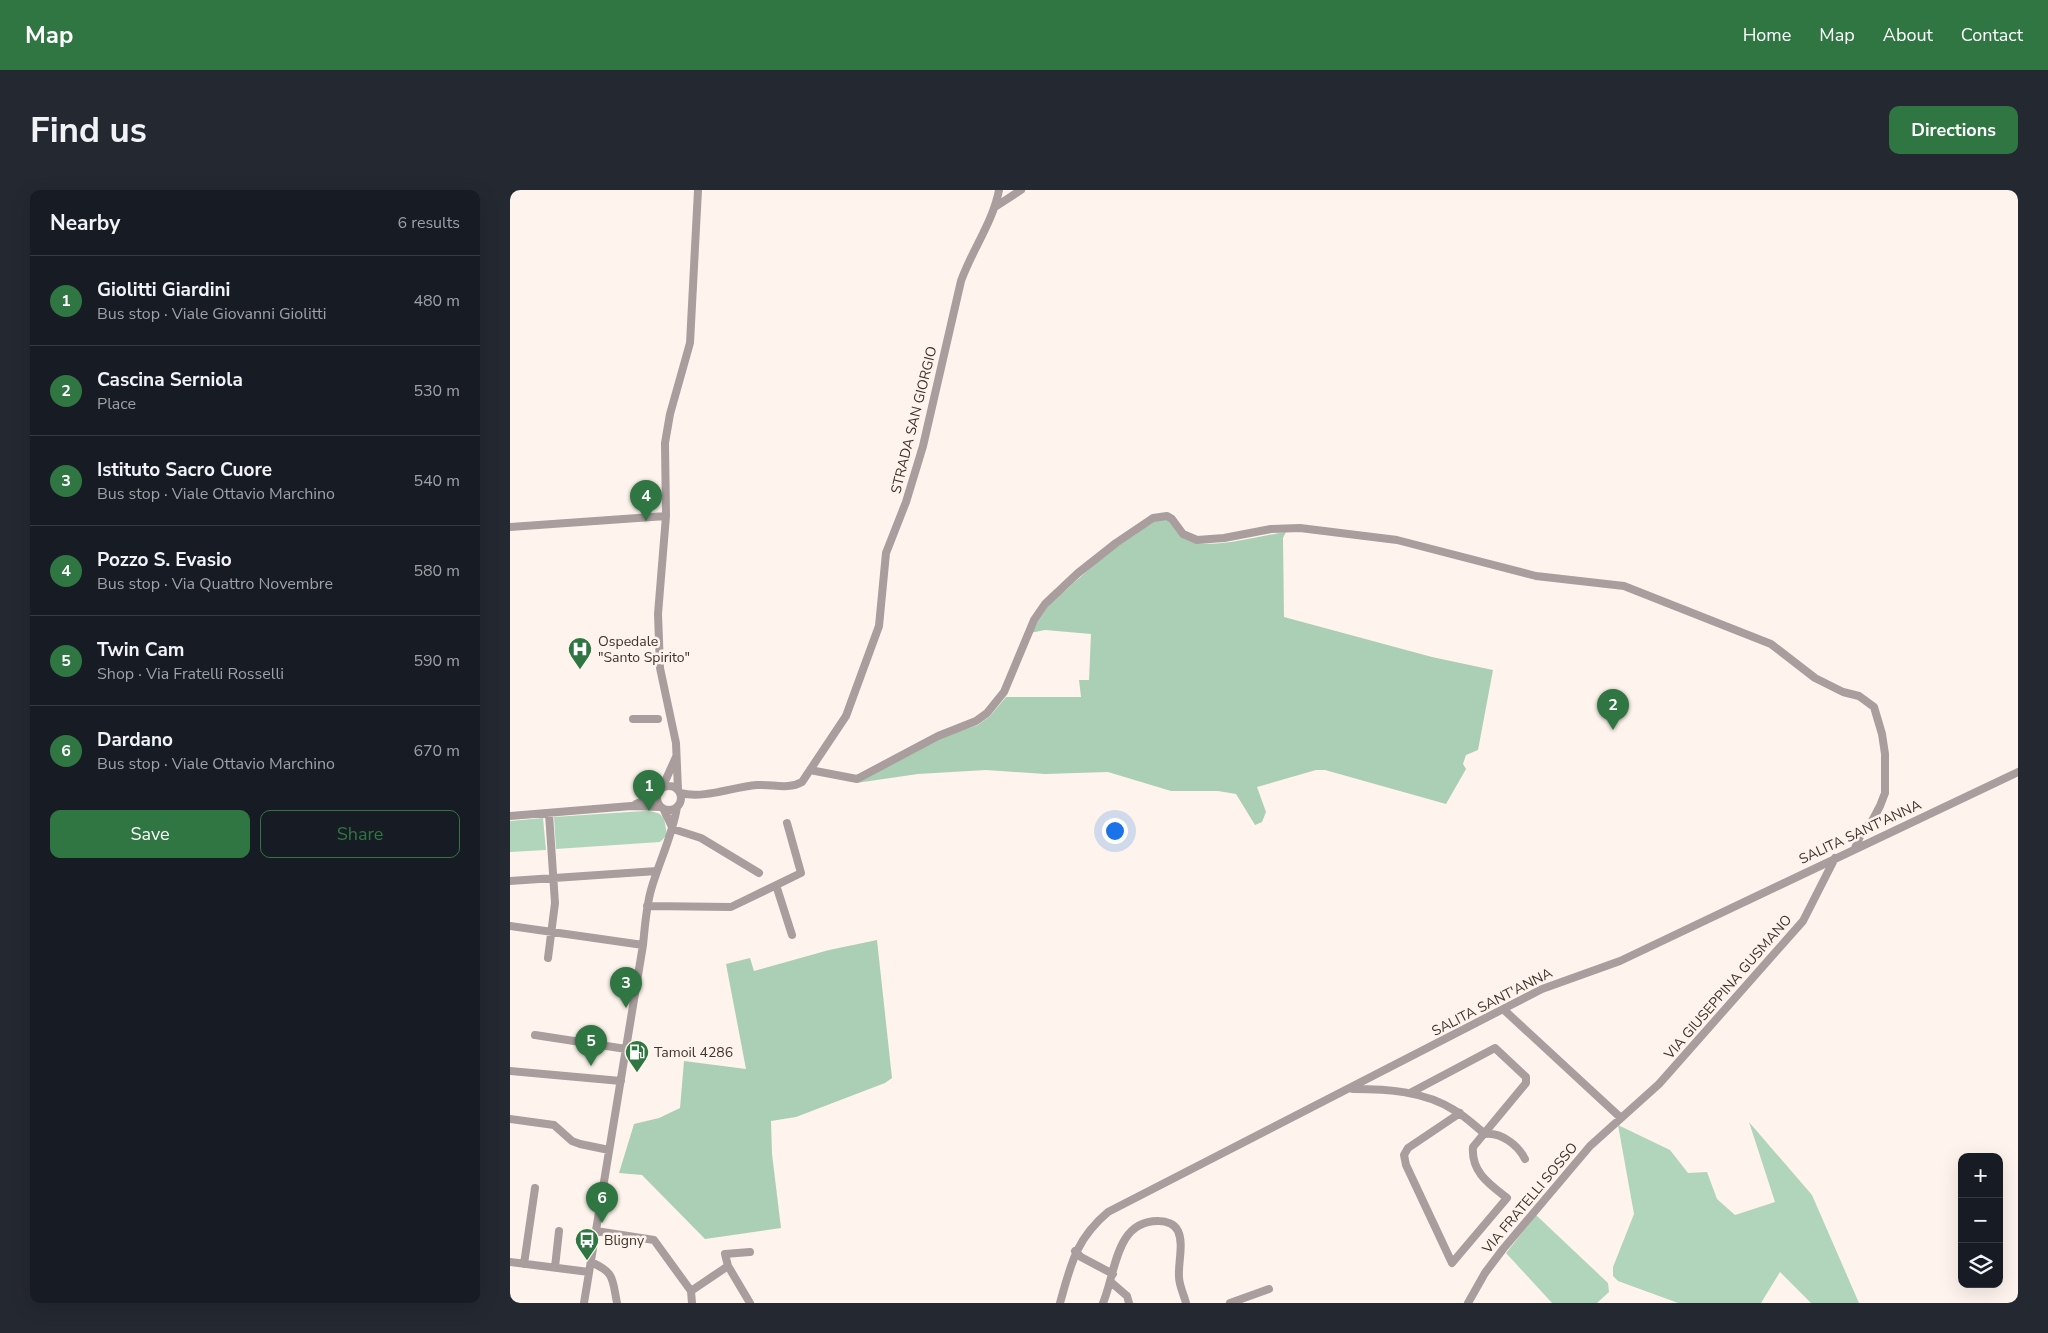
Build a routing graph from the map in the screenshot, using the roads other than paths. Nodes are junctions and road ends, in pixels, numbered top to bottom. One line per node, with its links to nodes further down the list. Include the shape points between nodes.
1 (698, 190): 5 (street, via 690,343 665,443)
2 (999, 190): 4 (street, STRADA SAN GIORGIO)
3 (1022, 190): 4 (street)
4 (995, 207): 10 (street, STRADA SAN GIORGIO, via 961,281 922,446 906,502 886,553 879,626 874,642 846,716)
5 (666, 516): 6 (street); 9 (street, via 658,641 662,682)
6 (510, 527)
7 (633, 719): 8 (street)
8 (658, 719)
9 (677, 753): 12 (street); 13 (street)
10 (810, 770): 14 (street, STRADA SAN GIORGIO, via 802,782 790,787 758,785); 23 (street, via 858,779 938,736 976,721 1004,692 1034,620 1045,604 1116,543 1153,518 1167,516 1183,534 1197,540 1300,528 1397,540 1536,576 1624,586 1771,644 1815,678 1859,696 1874,707 1885,754 1885,793)
11 (2018, 772): 23 (street, SALITA SANT'ANNA)
12 (662, 788): 13 (street, via 672,786); 15 (street)
13 (679, 792): 14 (street, STRADA SAN GIORGIO); 17 (street)
14 (703, 794): 17 (street, STRADA SAN GIORGIO)
15 (657, 795): 16 (street); 18 (street)
16 (631, 806): 18 (street); 19 (street)
17 (678, 806): 18 (street, via 669,811); 22 (street)
18 (662, 809): 22 (street)
19 (549, 814): 20 (street); 27 (street)
20 (510, 816)
21 (787, 823): 29 (street, via 801,873)
22 (673, 829): 25 (street); 26 (street, via 701,838)
23 (1855, 848): 24 (street, SALITA SANT'ANNA)
24 (1835, 858): 36 (street, SALITA SANT'ANNA, via 1620,961 1558,983); 44 (street, VIA GIUSEPPINA GUSMANO, via 1803,921 1659,1084)
25 (657, 870): 27 (street); 30 (street)
26 (759, 873)
27 (553, 878): 28 (street); 32 (street)
28 (510, 881)
29 (776, 885): 30 (street, via 731,907); 33 (street)
30 (647, 906): 34 (street)
31 (510, 926): 32 (street)
32 (552, 932): 34 (street); 35 (street)
33 (792, 935)
34 (642, 945): 38 (street)
35 (548, 958)
36 (1503, 1009): 41 (street, SALITA SANT'ANNA); 44 (street)
37 (535, 1035): 38 (street)
38 (626, 1049): 40 (street)
39 (510, 1071): 40 (street)
40 (621, 1081): 47 (street)
41 (1351, 1089): 42 (street); 52 (street, SALITA SANT'ANNA, via 1108,1212 1084,1236)
42 (1410, 1092): 43 (street); 46 (street, via 1495,1048 1526,1077 1526,1083)
43 (1460, 1113): 46 (street); 46 (street, via 1408,1148 1404,1156 1452,1263 1507,1198 1478,1173 1474,1164 1473,1147)
44 (1621, 1118): 73 (street, VIA FRATELLI SOSSO, via 1590,1146 1503,1249)
45 (510, 1119): 47 (street, via 554,1125 580,1144)
46 (1485, 1134): 48 (street, via 1500,1136 1521,1151)
47 (609, 1150): 51 (street)
48 (1525, 1159)
49 (535, 1188): 56 (street)
50 (559, 1231): 58 (street)
51 (596, 1231): 55 (street); 63 (street, via 654,1240)
52 (1075, 1251): 60 (street); 68 (street, SALITA SANT'ANNA)
53 (750, 1252): 57 (street, via 725,1254)
54 (510, 1262): 56 (street)
55 (591, 1262): 59 (street); 65 (street, via 607,1269)
56 (524, 1264): 58 (street)
57 (728, 1266): 63 (street); 67 (street)
58 (555, 1268): 59 (street)
59 (589, 1272): 64 (street)
60 (1113, 1274): 61 (street); 71 (street, via 1123,1240 1132,1230 1143,1223 1159,1220 1170,1223 1180,1236 1179,1279)
61 (1112, 1283): 69 (street); 70 (street, via 1127,1296)
62 (1269, 1289): 72 (street)
63 (691, 1291): 66 (street)
64 (584, 1303)
65 (618, 1303)
66 (692, 1303)
67 (750, 1303)
68 (1060, 1303)
69 (1103, 1303)
70 (1129, 1303)
71 (1186, 1303)
72 (1230, 1303)
73 (1468, 1303)

